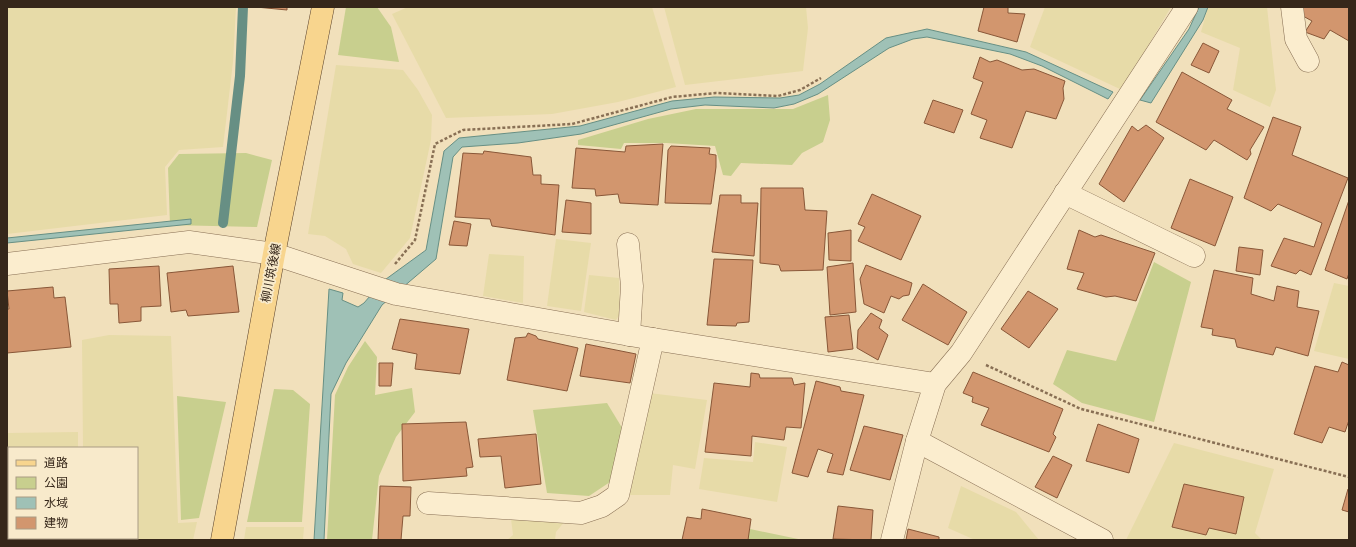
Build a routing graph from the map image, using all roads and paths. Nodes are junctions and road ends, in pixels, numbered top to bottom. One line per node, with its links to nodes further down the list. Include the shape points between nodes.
1 (323, 7): 8 (main road, 柳川筑後線)
2 (1187, 7): 6 (street)
3 (1292, 7): 4 (street, via 1296,39)
4 (1308, 61)
5 (821, 78): 11 (path, via 800,90 778,96 716,93 672,97 572,124 463,130 435,144 416,240)
6 (1065, 193): 9 (street); 14 (street)
7 (628, 244): 12 (street, via 632,286)
8 (274, 254): 10 (street, via 189,242); 11 (street); 19 (main road, 柳川筑後線)
9 (1194, 256)
10 (7, 264)
11 (376, 287): 12 (street, via 396,294)
12 (629, 335): 13 (street)
13 (653, 339): 15 (street); 18 (street, via 618,495 602,506 581,514)
14 (961, 353): 15 (street); 17 (path, via 1081,409)
15 (936, 384): 16 (street)
16 (917, 441): 20 (street); 21 (street)
17 (1349, 477)
18 (428, 503)
19 (222, 540)
20 (892, 540)
21 (1102, 540)

